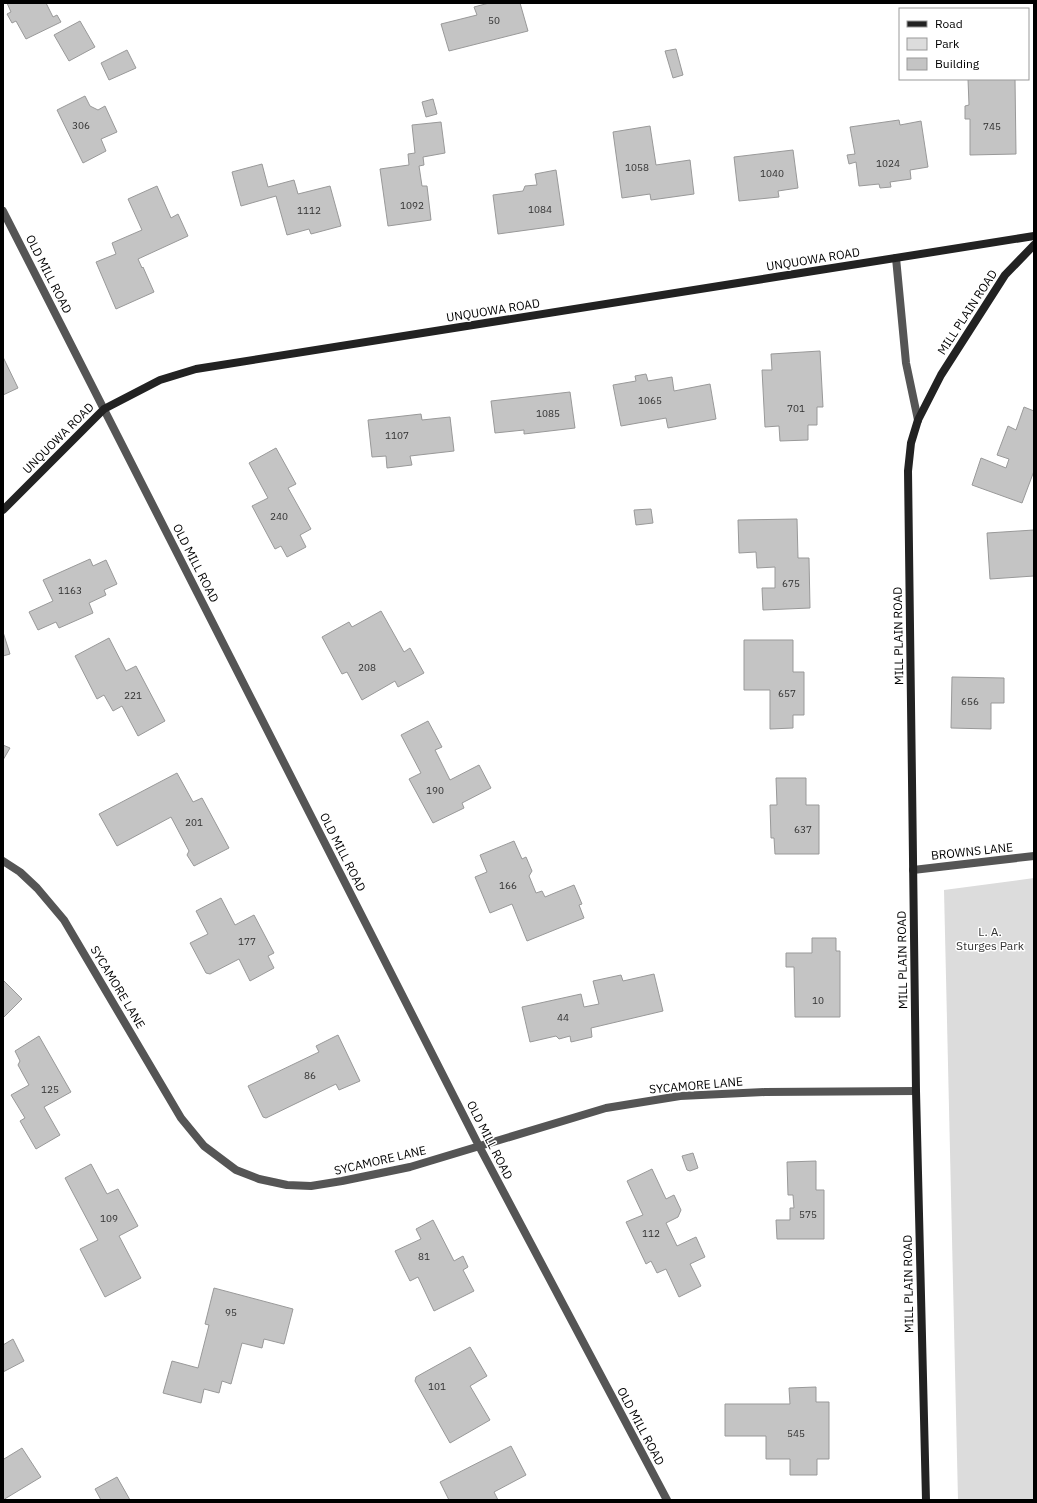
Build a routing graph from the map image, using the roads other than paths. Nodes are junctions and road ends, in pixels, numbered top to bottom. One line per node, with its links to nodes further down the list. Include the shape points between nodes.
1 (3, 211): 5 (street, OLD MILL ROAD)
2 (1034, 236): 4 (main road, UNQUOWA ROAD)
3 (1034, 244): 6 (main road, MILL PLAIN ROAD, via 1005,275 941,375)
4 (896, 258): 5 (main road, UNQUOWA ROAD, via 196,369 160,380); 6 (street, MILL PLAIN ROAD, via 906,363)
5 (104, 409): 7 (main road, UNQUOWA ROAD); 12 (street, OLD MILL ROAD)
6 (918, 420): 10 (main road, MILL PLAIN ROAD, via 911,442 908,471)
7 (3, 510)
8 (1034, 856): 10 (street, BROWNS LANE)
9 (3, 861): 12 (street, SYCAMORE LANE, via 37,888 64,920 181,1118 204,1146 236,1170 259,1179 287,1185 311,1186 410,1168)
10 (913, 870): 11 (main road, MILL PLAIN ROAD)
11 (916, 1091): 12 (street, SYCAMORE LANE, via 765,1092 680,1096 606,1108); 14 (main road, MILL PLAIN ROAD)
12 (479, 1146): 13 (street, OLD MILL ROAD)
13 (667, 1500)
14 (926, 1500)

